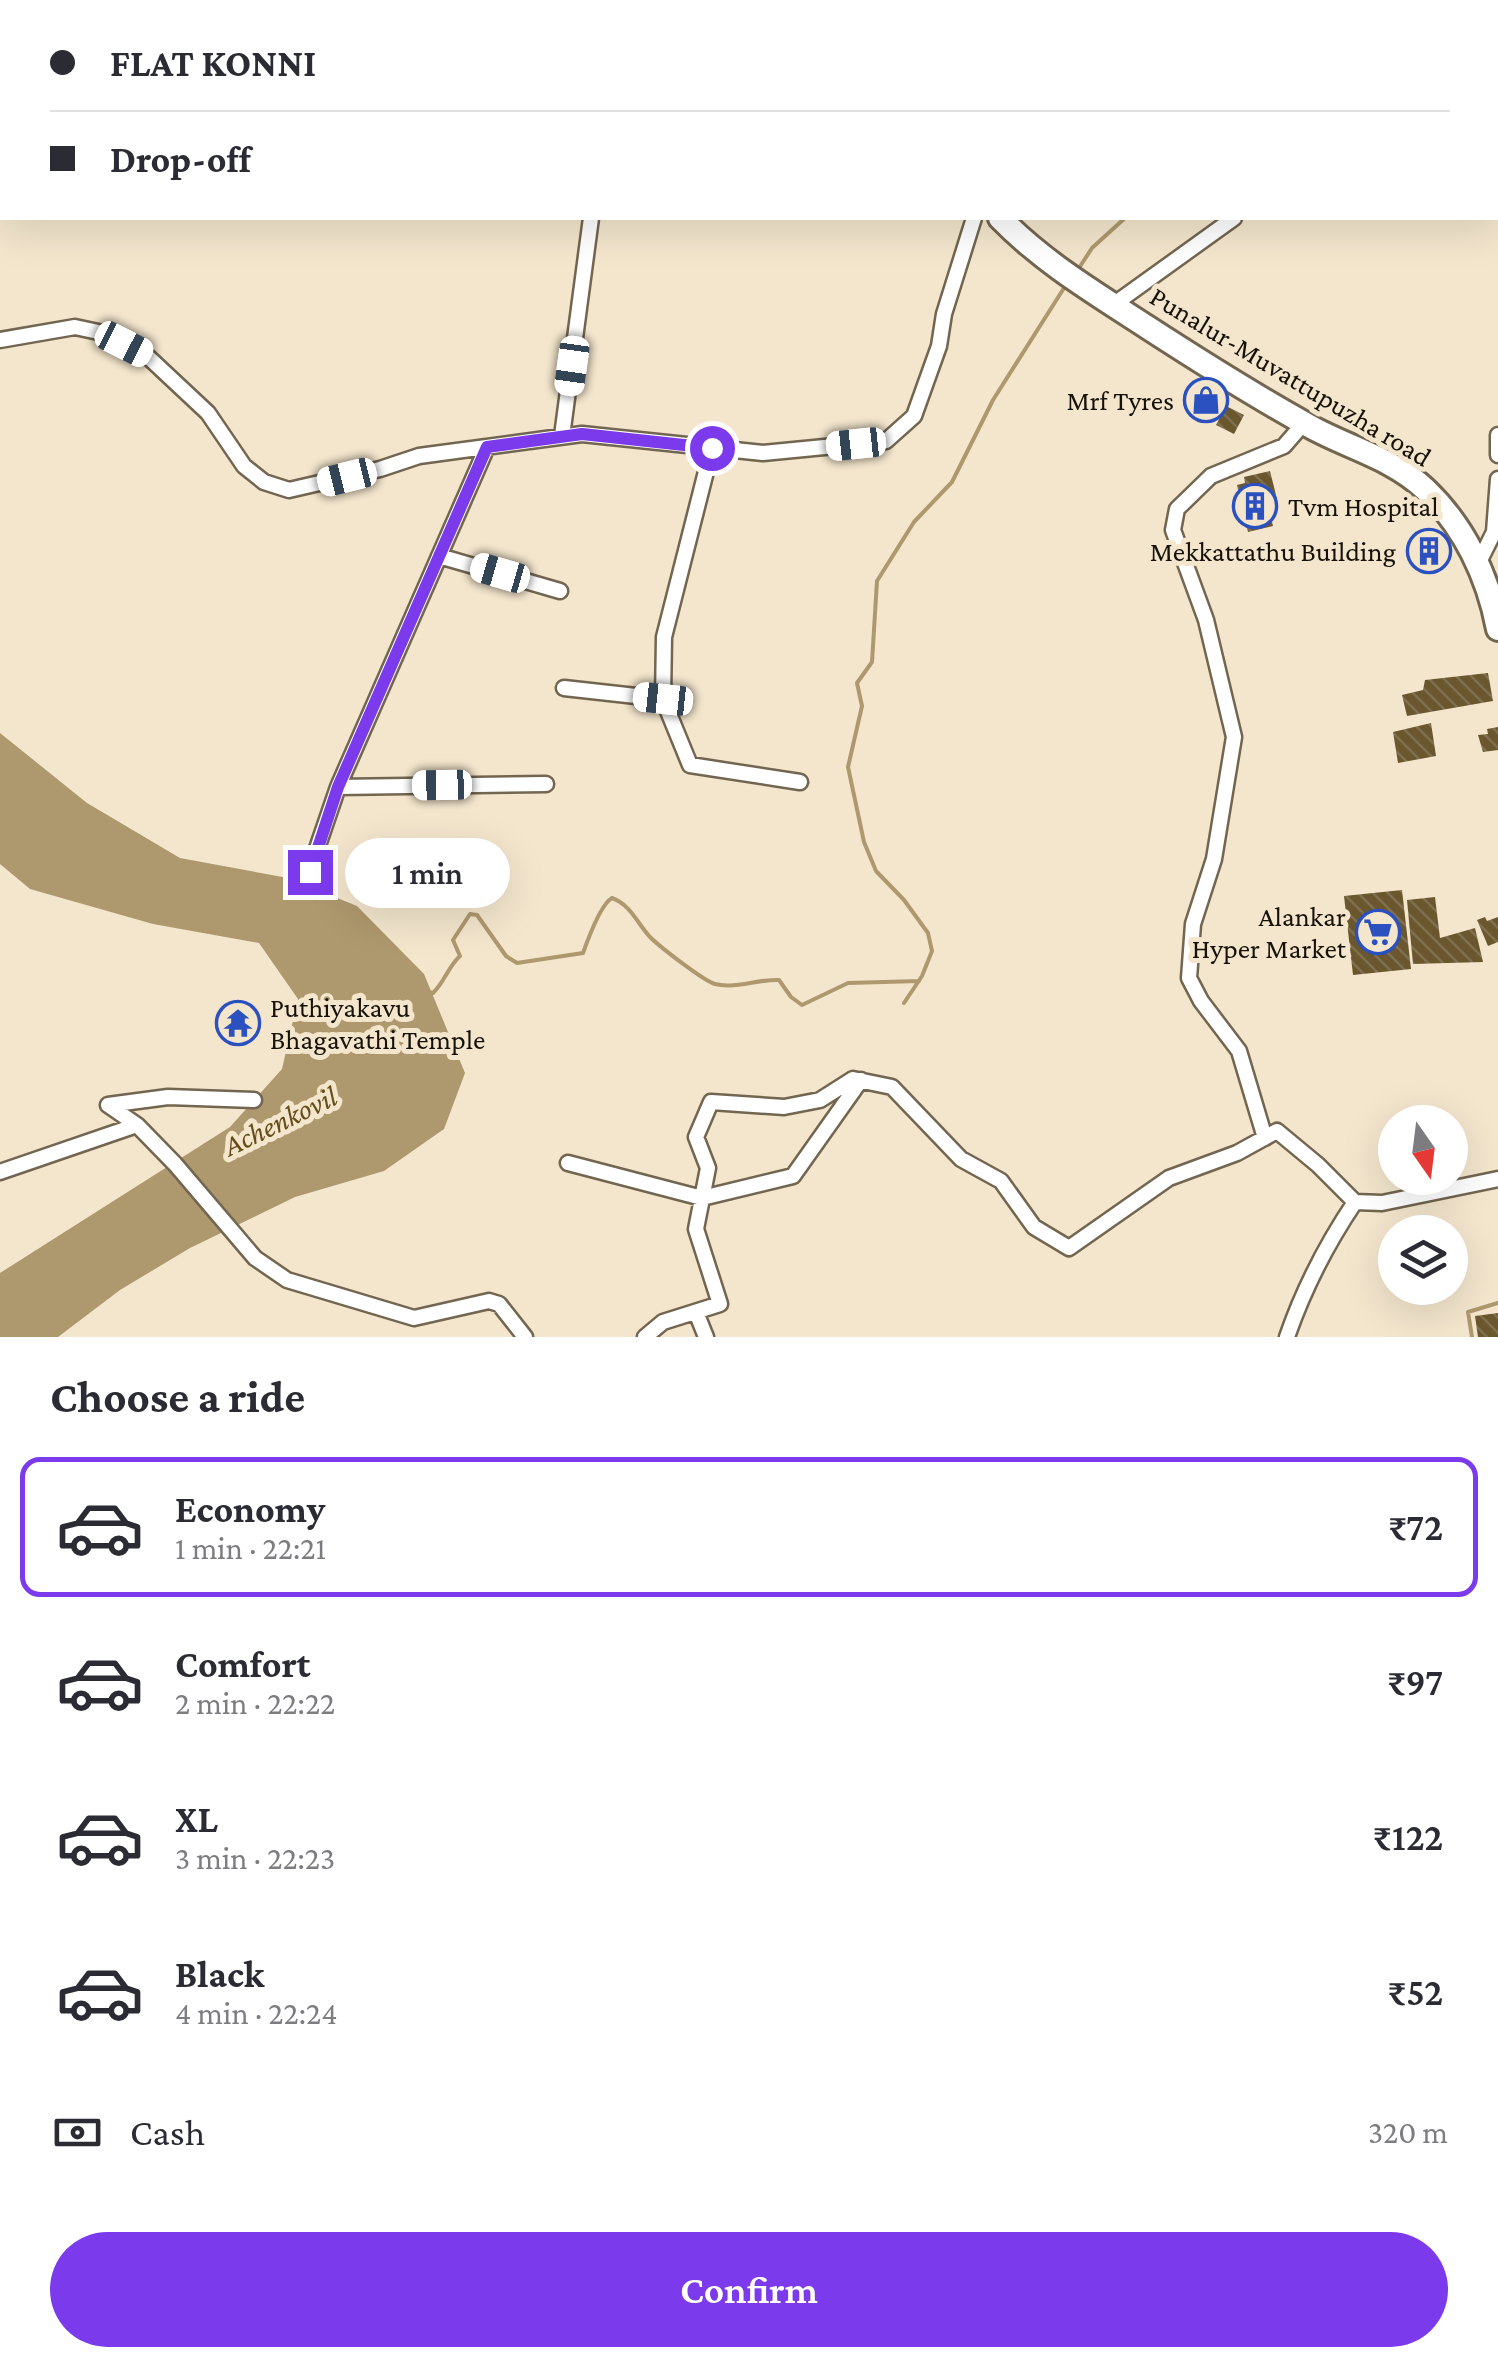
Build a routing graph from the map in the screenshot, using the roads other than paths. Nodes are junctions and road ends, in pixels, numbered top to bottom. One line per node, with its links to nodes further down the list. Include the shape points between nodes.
1 (591, 220): 9 (street)
2 (973, 220): 11 (street, via 914,416 886,440 763,452)
3 (1002, 220): 5 (main road, Punalur-Muvattupuzha road, via 1057,269)
4 (1231, 220): 5 (street)
5 (1113, 305): 7 (main road, Punalur-Muvattupuzha road)
6 (0, 340): 10 (street, via 75,328 103,332 144,354 208,413 244,466 289,490 419,456)
7 (1304, 423): 15 (main road, Punalur-Muvattupuzha road, via 1409,475 1458,526); 27 (street, via 1284,446 1210,476 1178,508 1173,530 1206,620 1234,737 1214,859 1193,924 1189,978 1239,1051)
8 (1498, 435): 12 (street)
9 (562, 436): 10 (street); 11 (street)
10 (487, 447): 14 (street)
11 (712, 448): 19 (street, via 664,638)
12 (1498, 455)
13 (1498, 478): 15 (street, via 1494,532)
14 (440, 556): 16 (street); 22 (street)
15 (1478, 564): 17 (main road, Punalur-Muvattupuzha road)
16 (560, 590)
17 (1498, 629)
18 (564, 688): 19 (street)
19 (663, 699): 20 (street, via 690,764)
20 (800, 782)
21 (546, 784): 22 (street)
22 (338, 787): 23 (street)
23 (310, 872)
24 (861, 1080): 27 (street, via 892,1087 961,1159 1000,1182 1034,1228 1069,1248 1169,1178); 31 (street, via 793,1176); 31 (street, via 784,1108 712,1102 696,1137 708,1168)
25 (254, 1100): 26 (street, via 168,1097 108,1105)
26 (137, 1125): 29 (street); 34 (street, via 255,1258 288,1280 414,1318 489,1301)
27 (1264, 1138): 32 (street, via 1277,1131)
28 (568, 1163): 31 (street)
29 (0, 1172)
30 (1498, 1179): 32 (street, via 1382,1203)
31 (702, 1198): 33 (street, via 696,1229 720,1304)
32 (1355, 1202): 37 (street, via 1322,1254)
33 (696, 1312): 35 (street, via 663,1322); 36 (street)
34 (525, 1337)
35 (645, 1337)
36 (706, 1337)
37 (1287, 1337)

